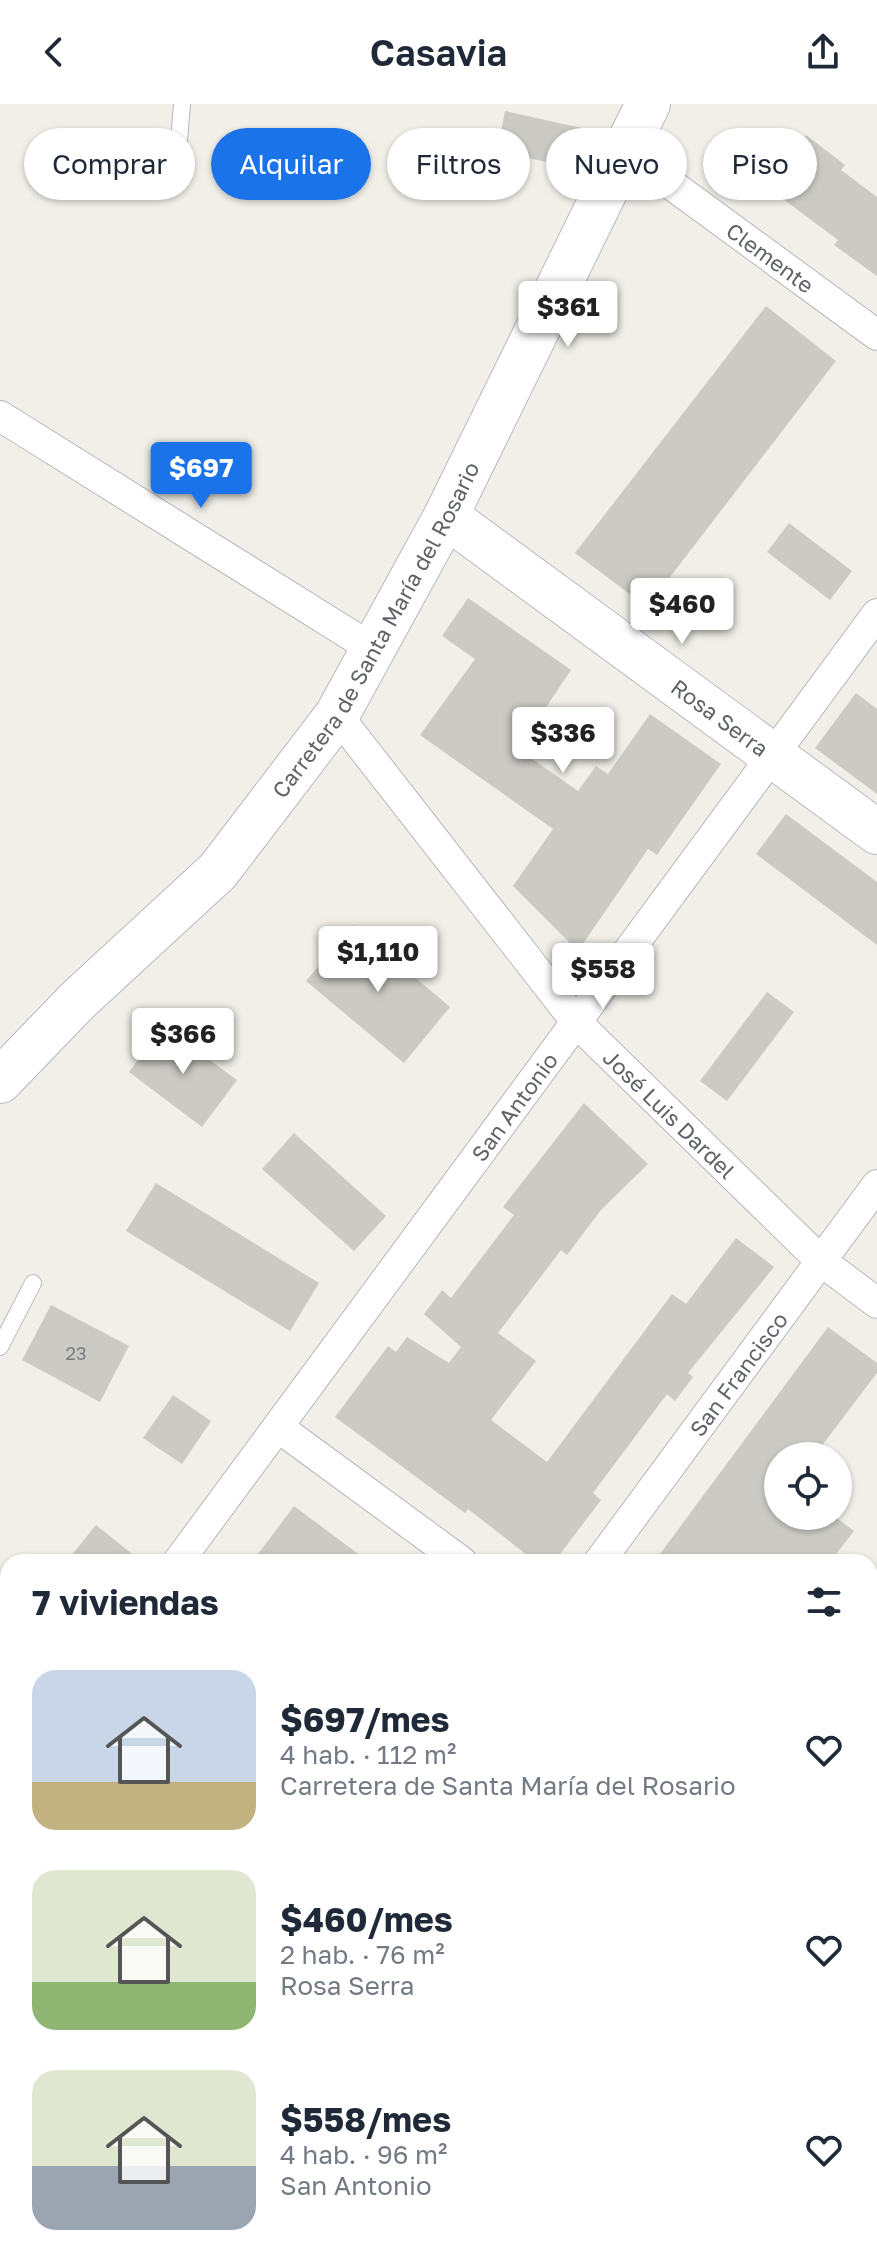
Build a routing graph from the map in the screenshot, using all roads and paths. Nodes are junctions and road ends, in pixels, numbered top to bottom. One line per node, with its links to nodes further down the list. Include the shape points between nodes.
1 (182, 104): 3 (lane)
2 (648, 104): 4 (main road, Carretera de Santa María del Rosario)
3 (180, 128)
4 (638, 128)
5 (687, 196): 7 (street, Clemente)
6 (603, 200): 9 (main road, Carretera de Santa María del Rosario)
7 (877, 335)
8 (0, 416): 11 (street)
9 (446, 516): 11 (main road, Carretera de Santa María del Rosario); 13 (main road, Rosa Serra)
10 (877, 614): 13 (street, San Antonio)
11 (373, 649): 12 (main road, Carretera de Santa María del Rosario)
12 (337, 715): 15 (street, José Luis Dardel); 16 (main road, Carretera de Santa María del Rosario, via 218,871 77,1001)
13 (773, 755): 14 (main road, Rosa Serra); 15 (street, San Antonio)
14 (877, 832)
15 (578, 1024): 18 (street, José Luis Dardel); 22 (street, San Antonio)
16 (0, 1081)
17 (877, 1185): 18 (street, San Francisco)
18 (821, 1261): 20 (street, José Luis Dardel); 25 (street, San Francisco)
19 (33, 1283): 21 (lane)
20 (877, 1303)
21 (0, 1347)
22 (278, 1427): 23 (street, San Antonio); 24 (street)
23 (184, 1554)
24 (451, 1554)
25 (605, 1554)

